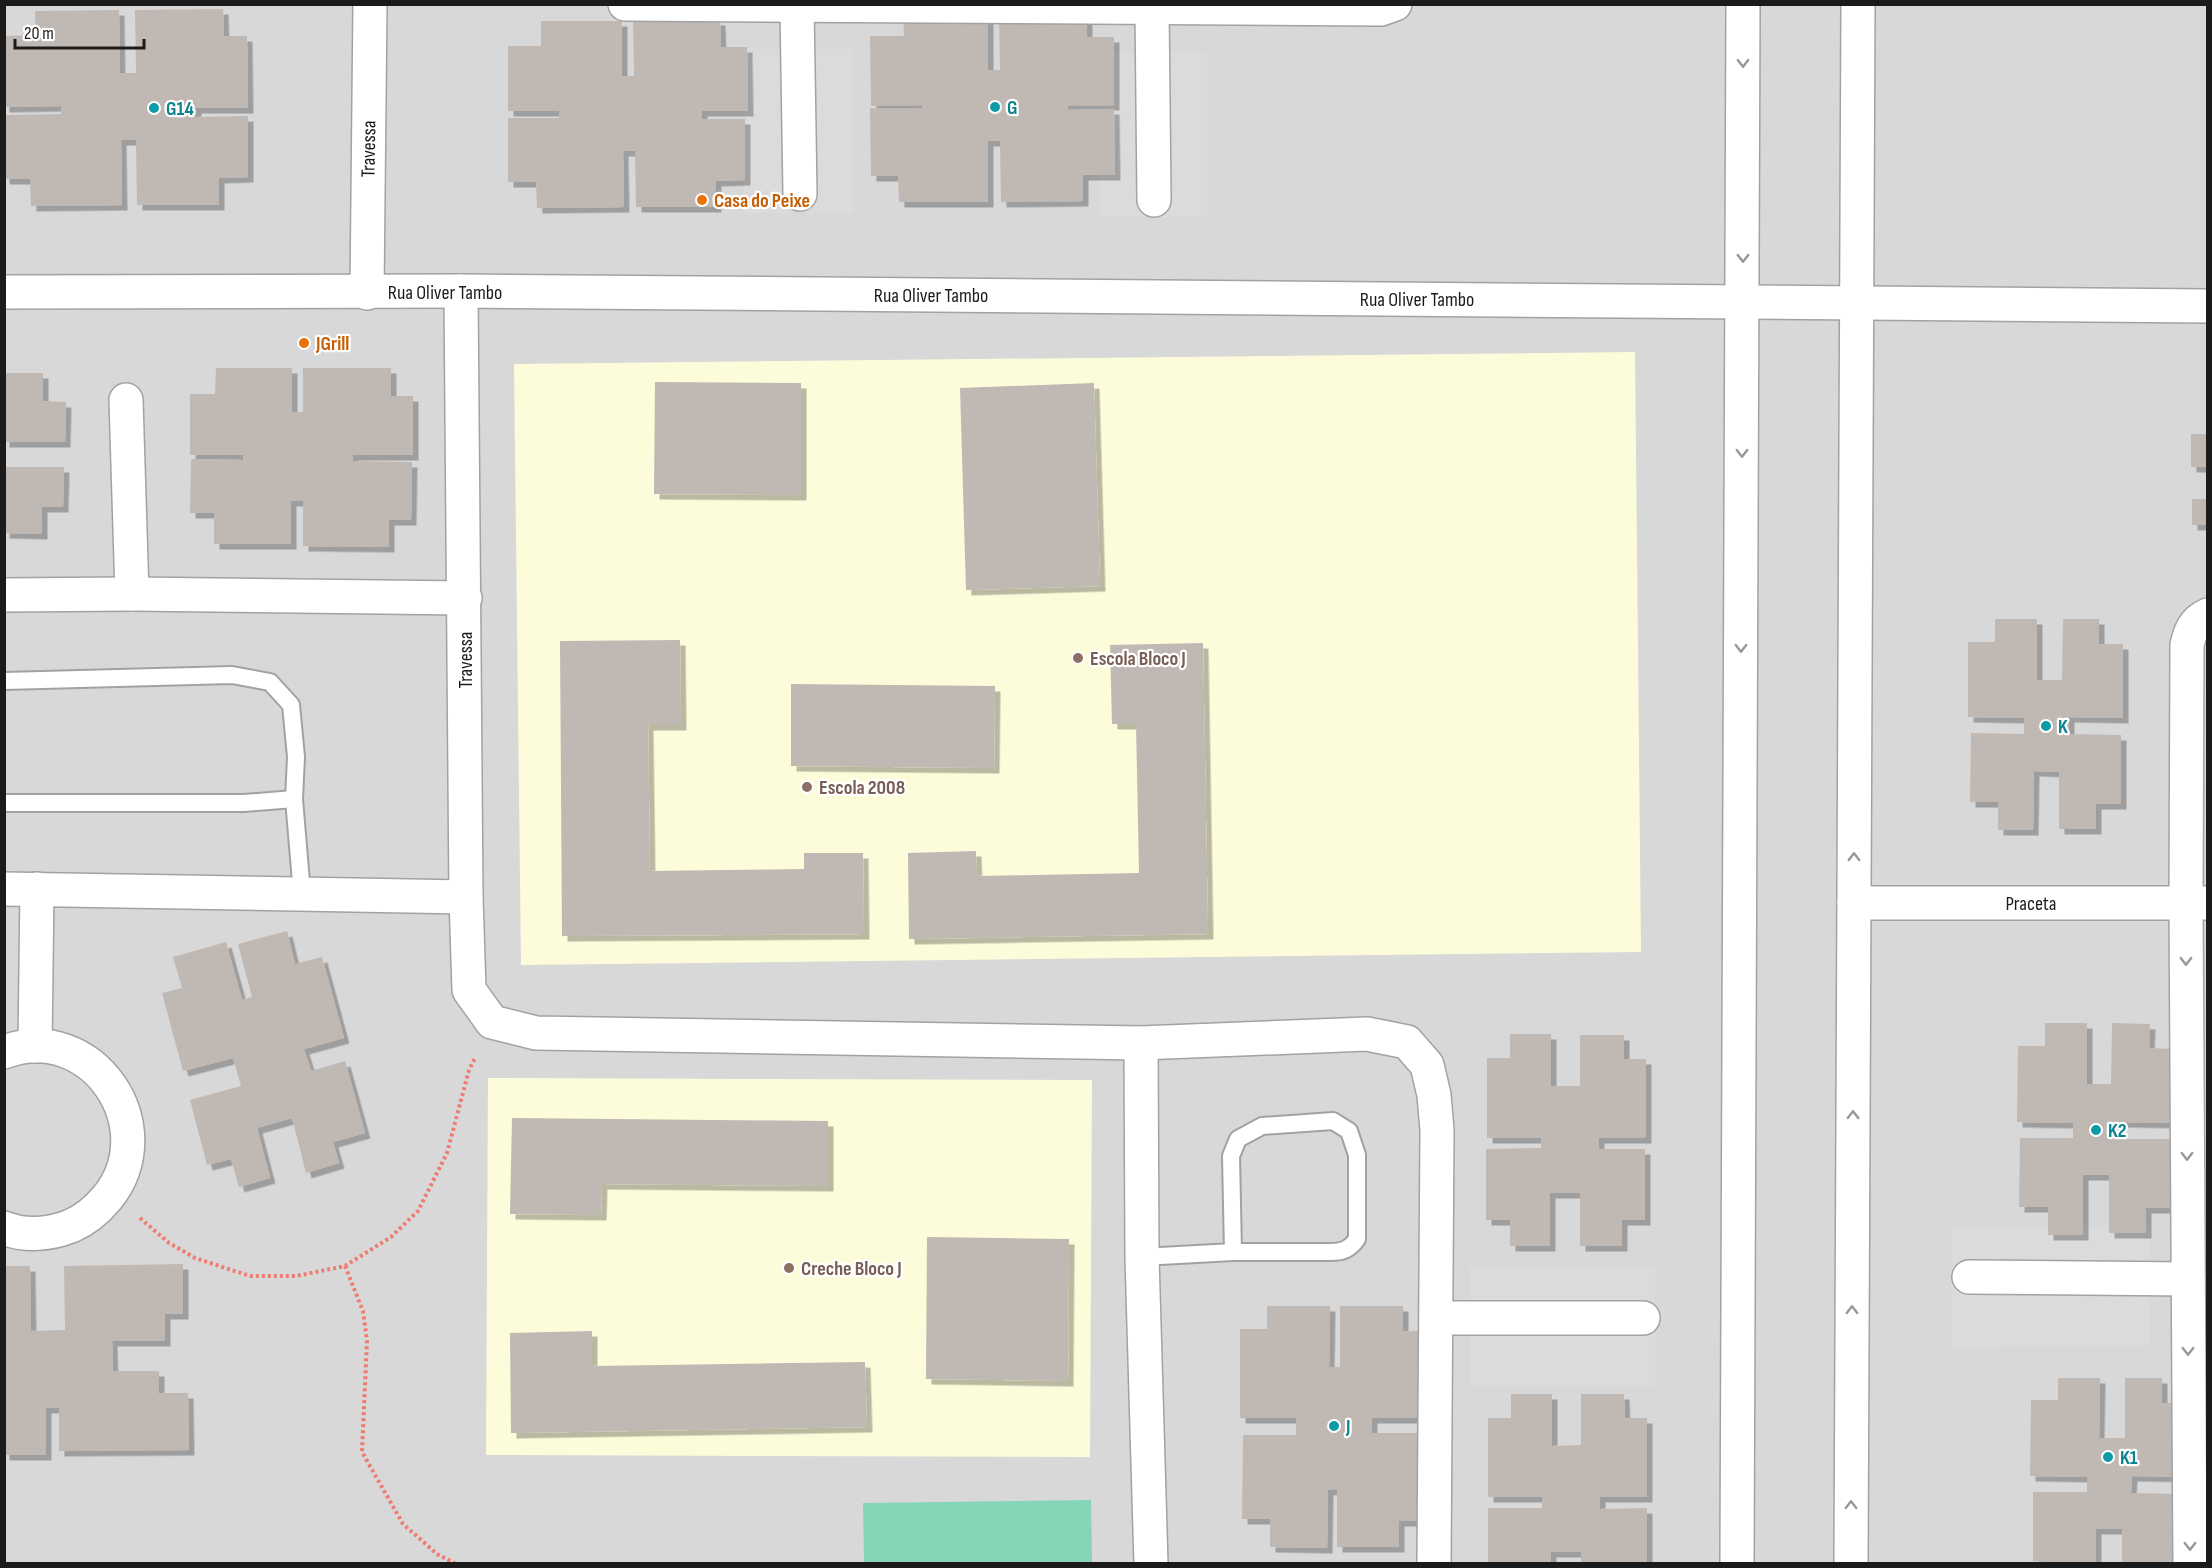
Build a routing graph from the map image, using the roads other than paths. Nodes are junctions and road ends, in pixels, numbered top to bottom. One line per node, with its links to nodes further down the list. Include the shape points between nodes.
1 (370, 4): 12 (street, Travessa)
2 (625, 4): 6 (street)
3 (1395, 4): 7 (street, via 1381,9)
4 (1743, 4): 13 (street, one-way to 13)
5 (1858, 4): 14 (street)
6 (797, 6): 7 (street); 8 (street)
7 (1152, 7): 9 (street)
8 (800, 194)
9 (1154, 200)
10 (461, 291): 12 (street, Rua Oliver Tambo); 13 (street, Rua Oliver Tambo); 19 (street, Travessa)
11 (4, 292): 12 (street, Rua Oliver Tambo)
12 (367, 293)
13 (1743, 302): 14 (street, Rua Oliver Tambo); 41 (street, one-way to 41)
14 (1857, 303): 15 (street, Rua Oliver Tambo); 28 (street, one-way to 14)
15 (2208, 306)
16 (126, 400): 17 (street)
17 (132, 594): 18 (street); 19 (street)
18 (4, 596)
19 (465, 598): 27 (street, Travessa)
20 (2208, 615): 29 (street, via 2190,630 2187,645)
21 (4, 681): 22 (lane, via 232,675 270,682 291,705 296,757)
22 (294, 799): 23 (lane, via 244,803); 26 (lane)
23 (4, 803)
24 (4, 889): 25 (street)
25 (37, 889): 26 (street); 31 (street)
26 (302, 894): 27 (street)
27 (466, 897): 30 (street, Travessa, via 469,990 492,1022 536,1033)
28 (1854, 903): 29 (street, Praceta); 42 (street, one-way to 28)
29 (2197, 903): 36 (street, one-way to 36)
30 (1141, 1043): 34 (street); 37 (street, via 1367,1034 1407,1042 1427,1065 1434,1095)
31 (20, 1049): 32 (street, via 60,1049 83,1059 102,1074 117,1094 126,1116 129,1140 126,1165 116,1188 81,1222 58,1231 34,1234)
32 (4, 1228)
33 (1233, 1252): 33 (lane, via 1230,1156 1238,1139 1262,1126 1333,1121 1349,1131 1357,1155 1357,1239 1352,1246 1342,1252); 34 (lane)
34 (1142, 1257): 39 (street)
35 (1969, 1277): 36 (street)
36 (2188, 1279): 43 (street, one-way to 43)
37 (1437, 1318): 38 (street); 40 (street)
38 (1643, 1318)
39 (1150, 1563)
40 (1434, 1563)
41 (1737, 1563)
42 (1851, 1563)
43 (2190, 1563)

